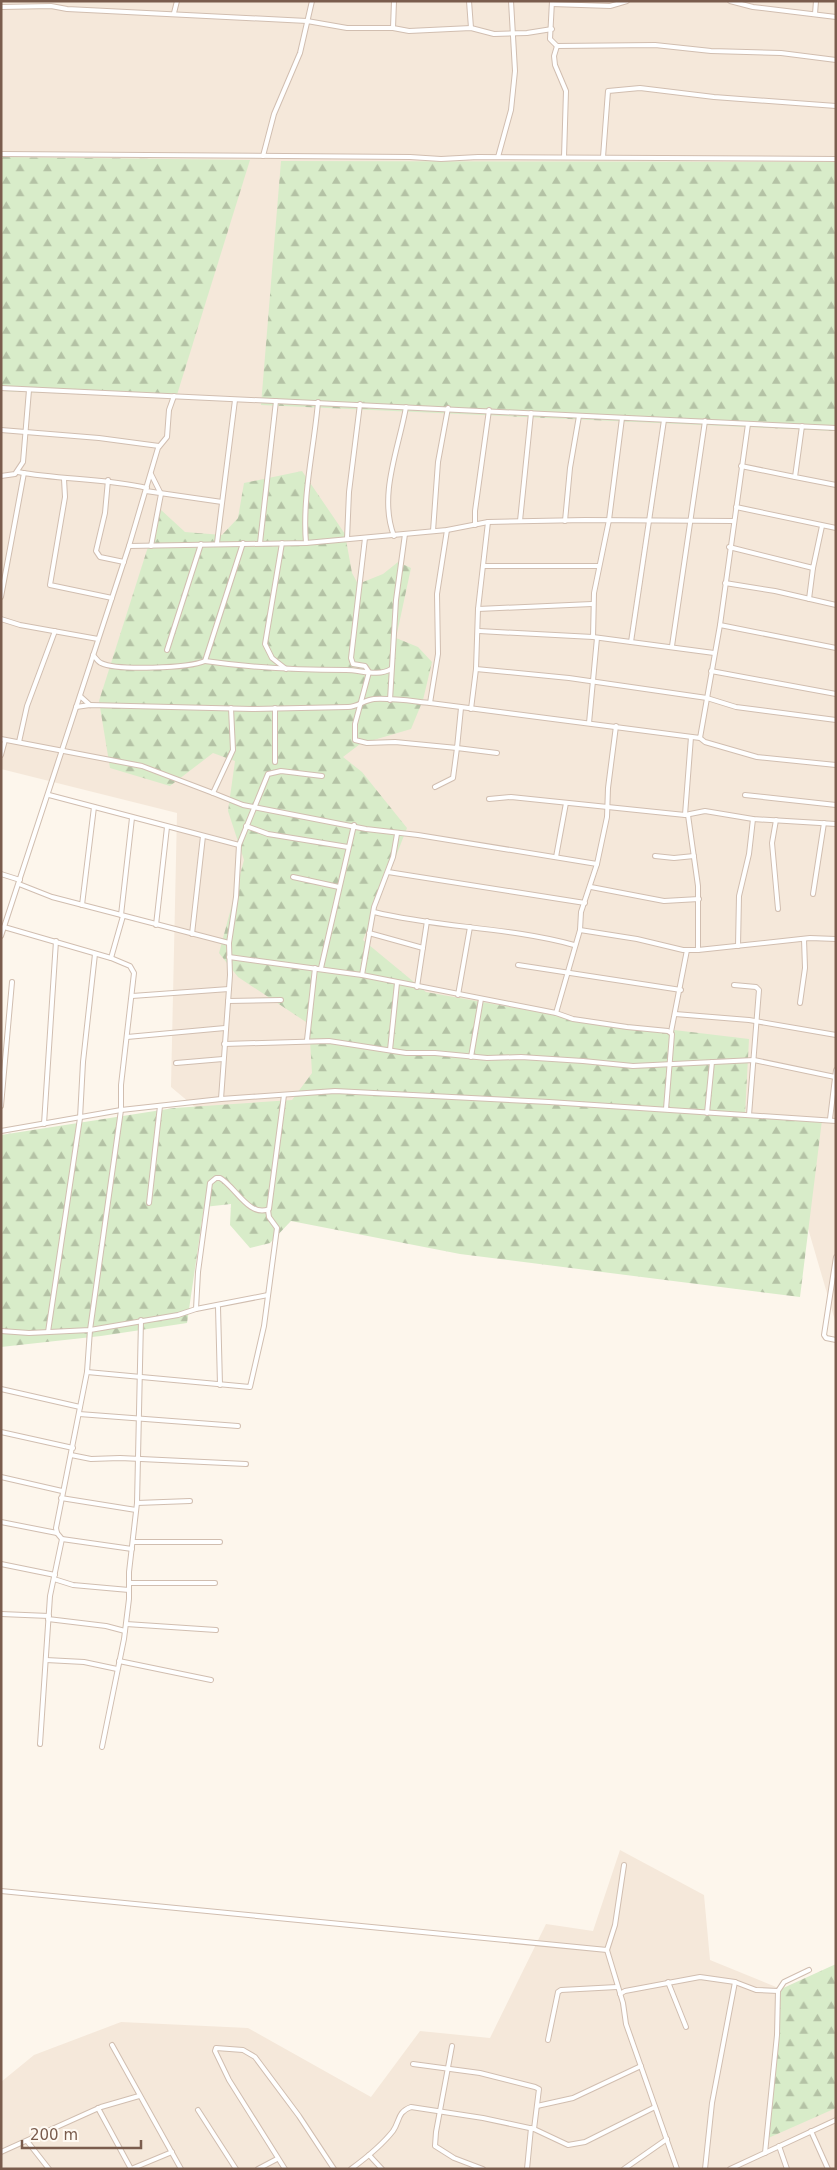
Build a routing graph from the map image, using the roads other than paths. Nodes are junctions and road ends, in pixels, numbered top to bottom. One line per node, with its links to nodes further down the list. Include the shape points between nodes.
1 (177, 1): 13 (street)
2 (312, 1): 16 (street)
3 (394, 1): 17 (street)
4 (469, 1): 18 (street)
5 (511, 1): 20 (street)
6 (627, 1): 10 (street)
7 (730, 1): 14 (street)
8 (816, 1): 14 (street)
9 (552, 3): 10 (street, via 595,6); 19 (street)
10 (616, 3)
11 (52, 4): 12 (street); 13 (street, via 67,9)
12 (1, 7)
13 (174, 13): 16 (street)
14 (815, 14): 15 (street)
15 (836, 17)
16 (307, 22): 17 (street, via 347,28); 25 (street, via 300,53 274,114)
17 (393, 28): 18 (street, via 409,31)
18 (470, 28): 20 (street, via 494,34)
19 (552, 29): 20 (street); 21 (street, via 550,39)
20 (512, 32): 26 (street, via 515,71 511,110)
21 (557, 46): 22 (street, via 655,45); 27 (street, via 555,65 566,91)
22 (836, 60)
23 (836, 106): 28 (street, via 640,88 608,91)
24 (1, 154): 25 (street)
25 (263, 156): 26 (street)
26 (498, 157): 27 (street)
27 (564, 158): 28 (street)
28 (603, 158): 29 (street)
29 (836, 159)
30 (1, 388): 31 (street)
31 (29, 390): 32 (street); 49 (street)
32 (174, 396): 33 (street); 50 (street, via 169,410 168,434)
33 (234, 400): 34 (street); 62 (street)
34 (276, 401): 35 (street); 82 (street)
35 (318, 402): 36 (street); 83 (street, via 304,512)
36 (360, 404): 37 (street); 79 (street, via 349,492)
37 (406, 407): 38 (street); 77 (street, via 387,502)
38 (448, 408): 39 (street); 75 (street, via 438,462)
39 (489, 410): 40 (street); 71 (street)
40 (531, 413): 41 (street); 70 (street)
41 (579, 416): 42 (street); 67 (street)
42 (622, 418): 43 (street); 64 (street)
43 (664, 420): 44 (street); 65 (street)
44 (705, 422): 45 (street); 66 (street)
45 (748, 424): 46 (street); 51 (street)
46 (802, 426): 47 (street); 56 (street)
47 (836, 428)
48 (1, 430): 49 (street)
49 (26, 433): 50 (street); 52 (street, via 23,462)
50 (159, 446): 54 (street)
51 (742, 466): 56 (street); 63 (street)
52 (18, 472): 53 (street); 55 (street)
53 (24, 473): 57 (street); 94 (street)
54 (151, 474): 60 (street); 61 (street)
55 (1, 476)
56 (795, 477): 59 (street)
57 (64, 479): 58 (street); 95 (street, via 65,497 50,584)
58 (108, 480): 60 (street); 89 (street, via 96,552)
59 (836, 485)
60 (146, 490): 61 (street); 86 (street)
61 (161, 494): 62 (street); 87 (street)
62 (222, 502): 80 (street)
63 (736, 507): 68 (street); 72 (street)
64 (609, 520): 65 (street); 67 (street); 91 (street)
65 (649, 520): 66 (street); 106 (street)
66 (691, 520): 68 (street); 107 (street)
67 (565, 521): 70 (street)
68 (733, 521): 88 (street)
69 (488, 522): 70 (street); 71 (street); 90 (street)
70 (520, 522)
71 (475, 525): 74 (street)
72 (822, 526): 73 (street); 92 (street)
73 (836, 528)
74 (447, 530): 75 (street); 123 (street, via 438,594 438,654)
75 (433, 531): 76 (street)
76 (404, 534): 77 (street); 113 (street)
77 (394, 536): 78 (street)
78 (365, 538): 79 (street); 117 (street, via 352,658 353,664 365,666)
79 (347, 539): 83 (street)
80 (217, 543): 81 (street); 84 (street)
81 (243, 543): 82 (street); 112 (street)
82 (260, 543): 85 (street)
83 (306, 543): 85 (street)
84 (201, 544): 87 (street); 109 (street)
85 (282, 544): 114 (street, via 265,644 272,658)
86 (129, 546): 87 (street); 89 (street)
87 (150, 546)
88 (729, 547): 92 (street); 93 (street)
89 (124, 562): 95 (street)
90 (484, 566): 91 (street); 99 (street)
91 (599, 566): 97 (street)
92 (813, 568): 96 (street)
93 (725, 583): 96 (street); 101 (street)
94 (1, 596)
95 (112, 598): 105 (street)
96 (808, 599): 98 (street)
97 (592, 604): 99 (street); 104 (street)
98 (836, 605)
99 (478, 609): 103 (street)
100 (1, 619): 102 (street)
101 (720, 625): 108 (street); 110 (street)
102 (55, 630): 105 (street); 137 (street, via 27,706)
103 (479, 632): 104 (street); 115 (street)
104 (595, 637): 106 (street); 118 (street)
105 (98, 639): 111 (street)
106 (631, 642): 107 (street)
107 (672, 646): 110 (street)
108 (836, 648)
109 (167, 650)
110 (714, 653): 116 (street)
111 (93, 655): 112 (street, via 103,664 121,667 176,667); 120 (street)
112 (205, 661): 114 (street)
113 (391, 669): 117 (street, via 385,673); 122 (street)
114 (288, 670): 117 (street)
115 (476, 670): 118 (street); 130 (street)
116 (711, 671): 119 (street); 121 (street)
117 (368, 672): 125 (street)
118 (593, 682): 121 (street); 132 (street)
119 (836, 694)
120 (80, 696): 124 (street); 126 (street)
121 (707, 698): 131 (street, via 736,707); 135 (street)
122 (390, 700): 123 (street); 125 (street, via 368,700)
123 (430, 703): 129 (street)
124 (90, 705): 126 (street); 127 (street)
125 (360, 706): 128 (street); 138 (street, via 354,737 358,741)
126 (76, 707): 139 (street)
127 (231, 708): 128 (street); 146 (street, via 233,750)
128 (275, 708): 142 (street)
129 (460, 708): 130 (street); 138 (street)
130 (471, 709): 132 (street)
131 (836, 720)
132 (589, 723): 133 (street)
133 (616, 726): 134 (street); 153 (street)
134 (691, 736): 135 (street); 155 (street)
135 (700, 738): 143 (street, via 757,756)
136 (3, 740): 137 (street); 141 (street)
137 (18, 742): 139 (street)
138 (457, 748): 140 (street); 145 (street, via 453,778)
139 (63, 750): 146 (street, via 142,766); 147 (street)
140 (497, 753)
141 (1, 755)
142 (275, 762)
143 (836, 765)
144 (322, 776): 154 (street, via 271,772 265,778)
145 (435, 787)
146 (213, 793): 154 (street)
147 (49, 795): 152 (street); 175 (street)
148 (745, 795): 151 (street)
149 (489, 799): 150 (street, via 511,797)
150 (566, 803): 153 (street); 170 (street)
151 (836, 805)
152 (94, 807): 156 (street); 181 (street)
153 (607, 807): 155 (street); 171 (street)
154 (254, 808): 161 (street); 162 (street)
155 (686, 815): 157 (street, via 706,810); 169 (street)
156 (132, 818): 163 (street); 184 (street)
157 (753, 819): 158 (street); 198 (street, via 739,896)
158 (776, 820): 159 (street); 182 (street, via 772,843)
159 (824, 823): 160 (street); 178 (street)
160 (836, 824)
161 (354, 825): 164 (street); 167 (street)
162 (246, 826): 166 (street); 167 (street, via 268,834)
163 (167, 827): 165 (street); 186 (street)
164 (398, 834): 170 (street); 172 (street)
165 (203, 836): 166 (street); 190 (street)
166 (239, 845): 196 (street)
167 (348, 847): 176 (street)
168 (655, 856): 169 (street)
169 (694, 856): 179 (street)
170 (556, 857): 171 (street)
171 (597, 864): 177 (street)
172 (388, 872): 180 (street); 183 (street)
173 (1, 874): 175 (street)
174 (293, 877): 176 (street)
175 (20, 882): 181 (street); 187 (street)
176 (339, 887): 207 (street)
177 (591, 887): 179 (street, via 664,901); 180 (street)
178 (813, 894)
179 (699, 899): 201 (street)
180 (585, 904): 189 (street)
181 (82, 905): 184 (street)
182 (778, 909)
183 (374, 912): 185 (street); 191 (street)
184 (122, 916): 186 (street); 204 (street)
185 (427, 921): 188 (street); 199 (street)
186 (156, 925): 190 (street)
187 (4, 927): 192 (street); 195 (street)
188 (470, 927): 197 (street); 216 (street)
189 (580, 930): 197 (street); 200 (street)
190 (192, 934): 196 (street)
191 (370, 934): 199 (street); 209 (street)
192 (1, 936)
193 (804, 939): 194 (street); 198 (street); 221 (street, via 805,968)
194 (836, 939)
195 (56, 942): 202 (street); 254 (street)
196 (229, 943): 203 (street)
197 (574, 945): 208 (street)
198 (738, 946): 201 (street)
199 (423, 948): 213 (street)
200 (687, 950): 201 (street); 215 (street)
201 (698, 950)
202 (95, 954): 204 (street); 251 (street)
203 (229, 956): 206 (street); 214 (street)
204 (111, 958): 217 (street, via 133,969)
205 (518, 965): 208 (street)
206 (314, 968): 207 (street); 231 (street)
207 (321, 968): 209 (street)
208 (569, 972): 215 (street); 224 (street)
209 (362, 975): 211 (street)
210 (12, 982): 223 (street)
211 (397, 983): 213 (street); 233 (street)
212 (734, 985): 226 (street, via 758,988)
213 (417, 987): 216 (street)
214 (229, 989): 217 (street); 220 (street)
215 (681, 990): 225 (street)
216 (458, 995): 218 (street)
217 (132, 996): 230 (street)
218 (481, 999): 224 (street); 234 (street)
219 (281, 1000): 220 (street)
220 (228, 1001): 227 (street)
221 (800, 1003)
222 (1, 1006): 223 (street)
223 (9, 1006): 245 (street)
224 (556, 1014): 228 (street)
225 (676, 1014): 226 (street); 228 (street)
226 (756, 1021): 229 (street); 236 (street)
227 (225, 1028): 230 (street); 232 (street)
228 (672, 1032): 239 (street)
229 (836, 1035)
230 (127, 1037): 248 (street)
231 (307, 1040): 232 (street); 233 (street)
232 (224, 1044): 235 (street)
233 (390, 1050): 234 (street)
234 (471, 1057): 239 (street, via 583,1060 633,1066)
235 (223, 1059): 238 (street); 244 (street)
236 (754, 1060): 237 (street); 241 (street); 250 (street)
237 (712, 1062): 239 (street); 249 (street)
238 (176, 1063)
239 (670, 1063): 247 (street)
240 (836, 1070): 241 (street)
241 (835, 1077): 242 (street)
242 (835, 1083): 252 (street)
243 (284, 1095): 244 (street); 247 (street, via 335,1092); 257 (street)
244 (221, 1099): 246 (street)
245 (1, 1106)
246 (160, 1106): 248 (street); 256 (street)
247 (666, 1109): 249 (street)
248 (121, 1110): 251 (street); 264 (street)
249 (707, 1113): 250 (street)
250 (749, 1116): 252 (street)
251 (80, 1118): 254 (street); 266 (street)
252 (830, 1119): 253 (street)
253 (836, 1121)
254 (44, 1124): 255 (street)
255 (1, 1131)
256 (149, 1203)
257 (268, 1210): 259 (street, via 277,1228); 262 (street, via 248,1205 220,1178 212,1180 198,1272)
258 (836, 1257): 260 (street)
259 (268, 1296): 261 (street); 270 (street, via 250,1387)
260 (833, 1300): 267 (street, via 824,1335)
261 (218, 1307): 262 (street); 270 (street)
262 (196, 1309): 263 (street)
263 (140, 1320): 264 (street); 269 (street)
264 (90, 1330): 266 (street); 268 (street)
265 (1, 1331): 266 (street)
266 (48, 1332)
267 (836, 1340)
268 (86, 1372): 269 (street); 272 (street)
269 (140, 1377): 270 (street); 274 (street)
270 (220, 1385)
271 (1, 1389): 272 (street)
272 (80, 1407): 273 (street)
273 (79, 1414): 274 (street); 277 (street)
274 (138, 1417): 275 (street); 279 (street)
275 (238, 1426)
276 (1, 1432): 277 (street)
277 (73, 1448): 278 (street)
278 (71, 1455): 279 (street, via 91,1459); 282 (street)
279 (138, 1459): 280 (street); 285 (street)
280 (246, 1464)
281 (1, 1477): 282 (street)
282 (62, 1491): 283 (street)
283 (61, 1498): 286 (street); 288 (street)
284 (190, 1501): 285 (street)
285 (137, 1503): 286 (street)
286 (136, 1510): 290 (street)
287 (1, 1522): 288 (street)
288 (57, 1533): 289 (street)
289 (62, 1539): 292 (street); 294 (street)
290 (133, 1542): 291 (street); 292 (street)
291 (220, 1542)
292 (132, 1549): 295 (street)
293 (1, 1564): 294 (street)
294 (55, 1577): 297 (street, via 74,1585); 299 (street)
295 (128, 1583): 296 (street); 297 (street)
296 (215, 1583)
297 (128, 1590): 300 (street)
298 (1, 1614): 299 (street)
299 (49, 1618): 302 (street); 303 (street)
300 (126, 1624): 301 (street); 302 (street)
301 (216, 1630)
302 (125, 1631): 304 (street)
303 (46, 1660): 305 (street, via 84,1662); 307 (street)
304 (119, 1661): 305 (street); 306 (street)
305 (117, 1669): 308 (street)
306 (211, 1680)
307 (40, 1744)
308 (102, 1746)
309 (624, 1865): 311 (street, via 615,1925)
310 (1, 1891): 311 (street)
311 (607, 1950): 315 (street)
312 (809, 1970): 316 (street, via 784,1982)
313 (668, 1982): 314 (street, via 700,1977); 317 (street); 318 (street)
314 (735, 1982): 316 (street, via 756,1990); 356 (street, via 712,2103)
315 (618, 1987): 317 (street); 319 (street, via 558,1992)
316 (778, 1991): 339 (street, via 777,2035)
317 (620, 1994): 323 (street, via 626,2024)
318 (686, 2027)
319 (548, 2040)
320 (112, 2044): 325 (street)
321 (452, 2046): 324 (street)
322 (413, 2064): 324 (street)
323 (641, 2066): 326 (street, via 573,2098); 327 (street)
324 (448, 2068): 326 (street, via 535,2087 538,2089); 330 (street)
325 (139, 2096): 328 (street); 338 (street)
326 (536, 2106): 332 (street)
327 (655, 2107): 332 (street, via 585,2142 568,2145); 334 (street)
328 (98, 2108): 335 (street); 345 (street)
329 (198, 2110): 347 (street)
330 (440, 2111): 332 (street); 340 (street, via 404,2109 394,2131); 343 (street, via 437,2148)
331 (836, 2120): 333 (street)
332 (532, 2128): 353 (street)
333 (811, 2131): 336 (street); 359 (street)
334 (667, 2139): 354 (street); 355 (street)
335 (27, 2141): 337 (street); 344 (street)
336 (779, 2146): 339 (street); 358 (street)
337 (1, 2152)
338 (172, 2152): 345 (street); 346 (street)
339 (765, 2153): 342 (street)
340 (369, 2155): 351 (street); 352 (street)
341 (277, 2159): 348 (street); 349 (street); 350 (street, via 230,2080 216,2048 243,2050 255,2057)
342 (738, 2167): 357 (street)
343 (481, 2168)
344 (49, 2169)
345 (131, 2169)
346 (181, 2169)
347 (236, 2169)
348 (258, 2169)
349 (285, 2169)
350 (334, 2169)
351 (352, 2169)
352 (382, 2169)
353 (527, 2169)
354 (624, 2169)
355 (677, 2169)
356 (705, 2169)
357 (730, 2169)
358 (787, 2169)
359 (828, 2169)

